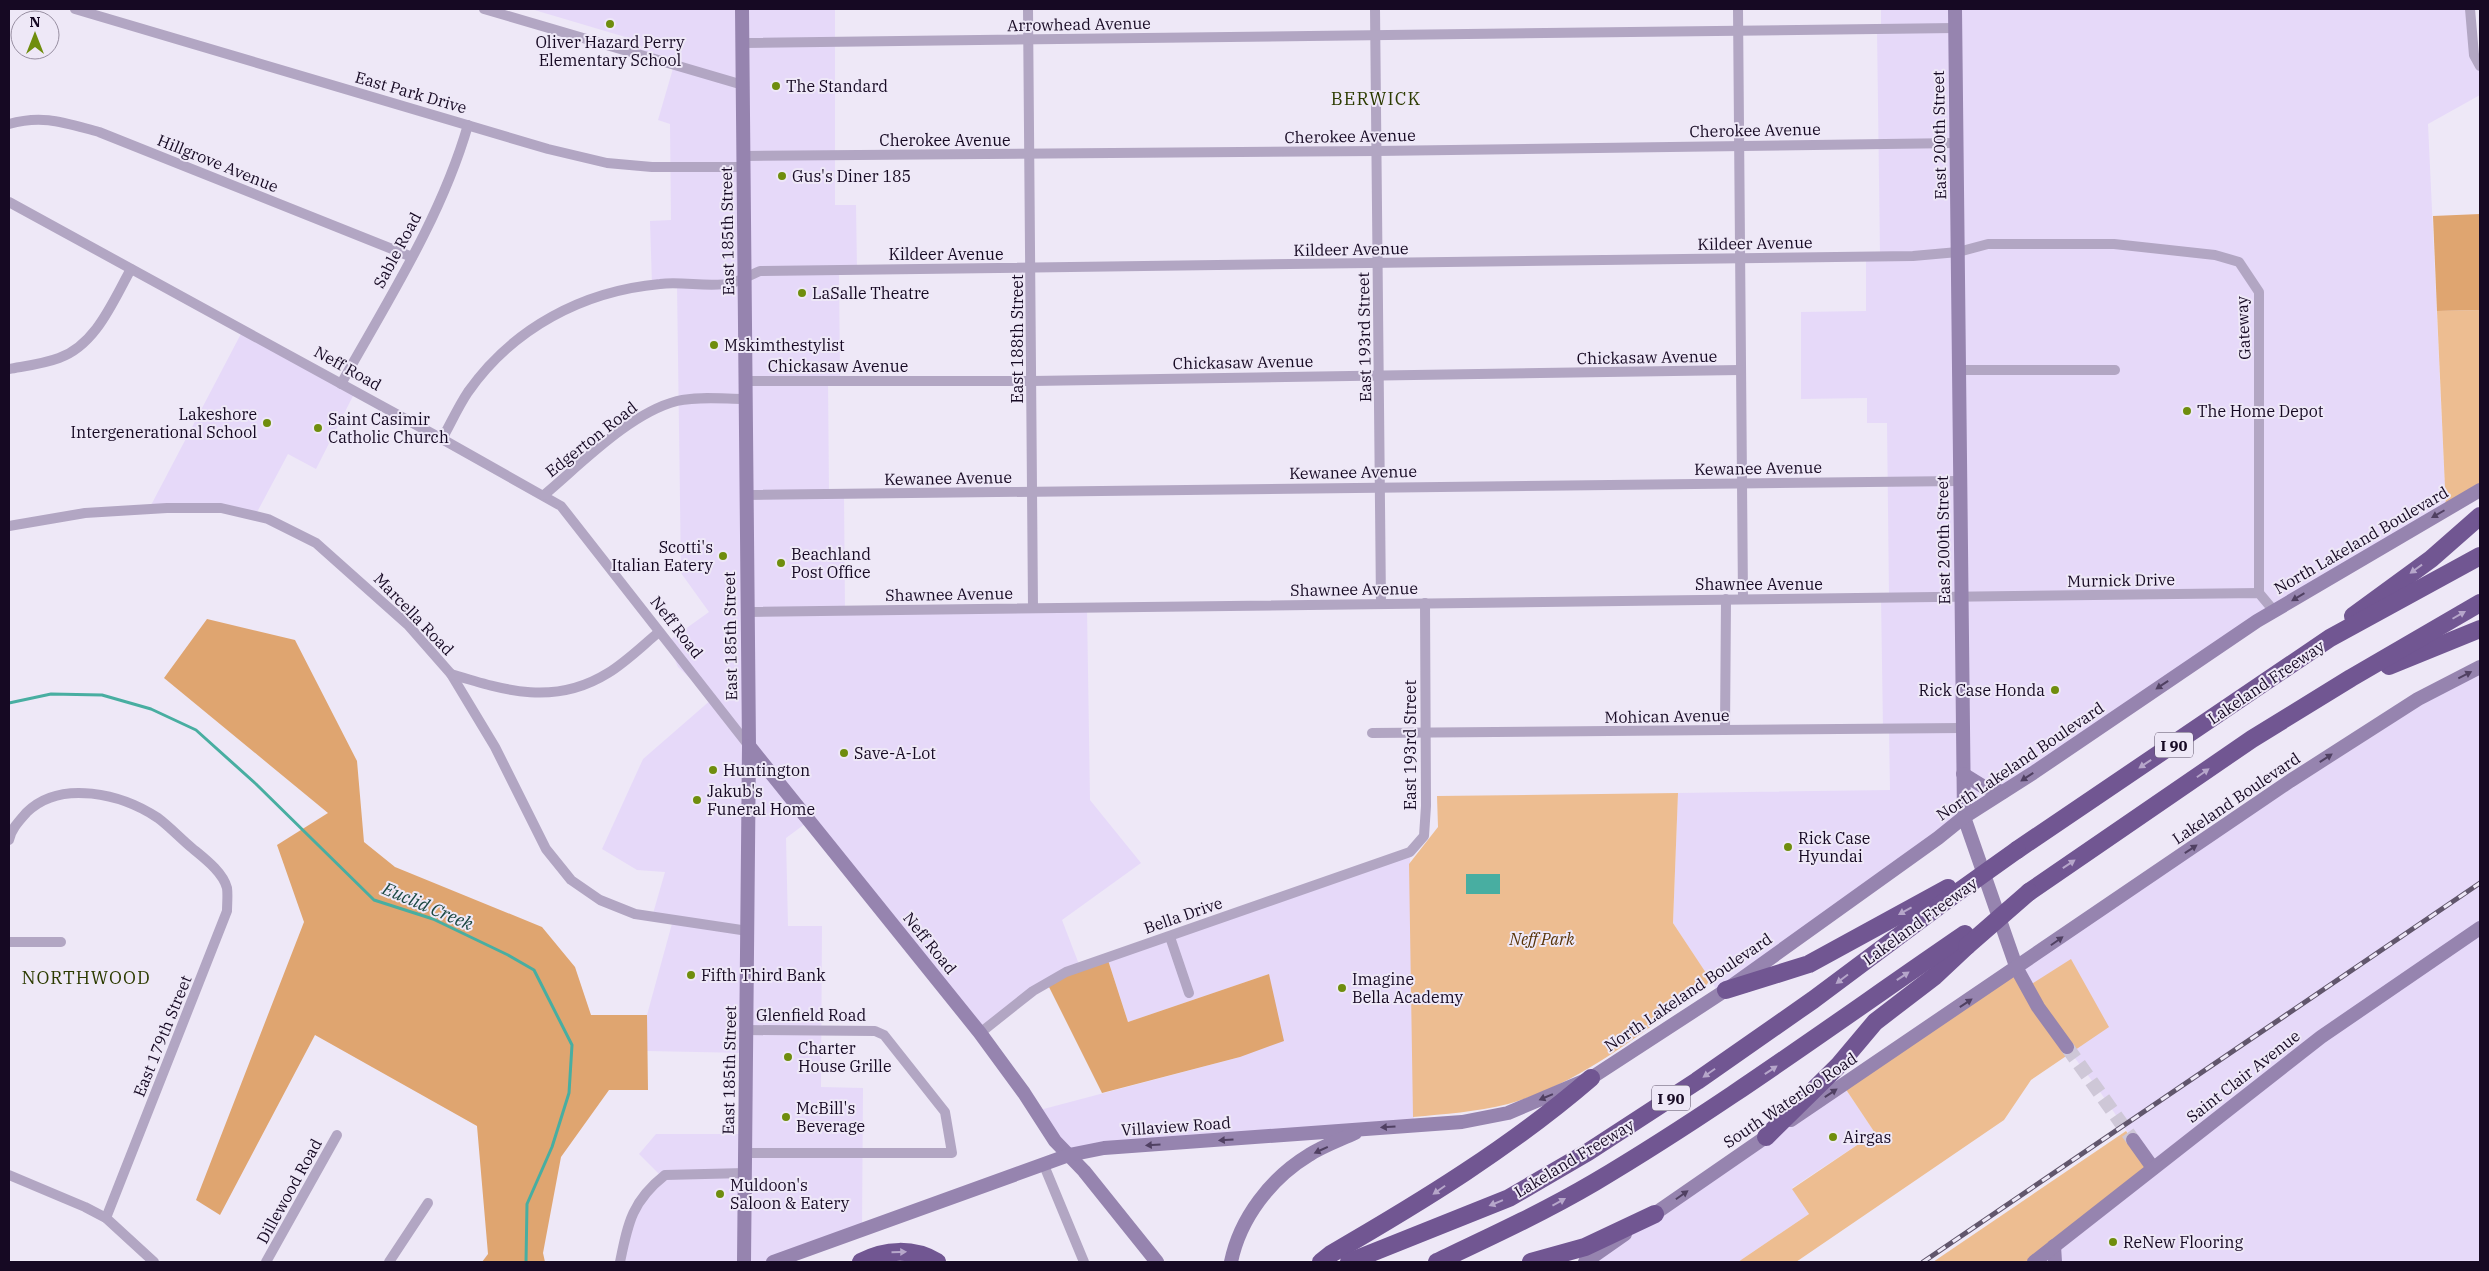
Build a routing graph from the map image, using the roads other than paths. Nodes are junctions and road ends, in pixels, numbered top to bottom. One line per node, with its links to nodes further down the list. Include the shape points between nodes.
1 (75, 9): 17 (street, East Park Drive)
2 (484, 9): 15 (street)
3 (742, 9): 13 (street, East 185th Street)
4 (1028, 9): 12 (street, East 188th Street)
5 (1375, 9): 11 (street, East 193rd Street)
6 (1738, 9): 10 (street)
7 (1955, 9): 9 (street, East 200th Street)
8 (2470, 9): 14 (street, via 2474,55)
9 (1956, 28): 10 (street, Arrowhead Avenue); 18 (street, East 200th Street)
10 (1738, 31): 11 (street, Arrowhead Avenue); 19 (street)
11 (1376, 34): 12 (street, Arrowhead Avenue); 20 (street, East 193rd Street)
12 (1028, 40): 13 (street, Arrowhead Avenue); 21 (street, East 188th Street)
13 (743, 43): 15 (street, East 185th Street)
14 (2480, 66)
15 (743, 85): 22 (street, East 185th Street)
16 (9, 124): 25 (street, Hillgrove Avenue, via 28,118 99,132)
17 (468, 125): 22 (street, East Park Drive, via 548,150 607,163 652,168); 25 (street, Sable Road, via 447,187)
18 (1956, 143): 19 (street, Cherokee Avenue); 24 (street, East 200th Street)
19 (1739, 145): 20 (street, Cherokee Avenue); 26 (street)
20 (1376, 151): 21 (street, Cherokee Avenue); 27 (street, East 193rd Street)
21 (1031, 154): 22 (street, Cherokee Avenue); 28 (street, East 188th Street)
22 (744, 162): 30 (street, East 185th Street)
23 (9, 202): 29 (street, Neff Road)
24 (1958, 252): 26 (street, Kildeer Avenue, via 1913,256); 33 (street, East 200th Street); 51 (street, Gateway, via 1988,244 2114,244 2216,255 2240,262 2259,292)
25 (412, 257): 38 (street, Sable Road)
26 (1740, 258): 27 (street, Kildeer Avenue); 32 (street)
27 (1378, 263): 28 (street, Kildeer Avenue); 35 (street, East 193rd Street)
28 (1031, 268): 30 (street, Kildeer Avenue, via 760,271); 37 (street, East 188th Street)
29 (131, 269): 31 (street, via 99,325 79,347 60,358); 38 (street, Neff Road)
30 (745, 277): 36 (street, East 185th Street); 40 (street, Kildeer Avenue, via 730,283 662,283 633,287 572,305 548,318 487,368 468,393)
31 (9, 369)
32 (1740, 370): 35 (street, Chickasaw Avenue); 42 (street)
33 (1959, 370): 34 (street); 41 (street, East 200th Street)
34 (2115, 370)
35 (1379, 375): 37 (street, Chickasaw Avenue); 43 (street, East 193rd Street)
36 (745, 381): 37 (street, Chickasaw Avenue); 39 (street, East 185th Street)
37 (1032, 381): 45 (street, East 188th Street)
38 (341, 384): 40 (street, Neff Road)
39 (746, 399): 46 (street, Edgerton Road, via 678,401 651,411 632,422); 47 (street, East 185th Street)
40 (442, 439): 46 (street, Neff Road)
41 (1960, 481): 42 (street, Kewanee Avenue); 52 (street, East 200th Street)
42 (1743, 484): 43 (street, Kewanee Avenue); 54 (street)
43 (1381, 487): 45 (street, Kewanee Avenue); 57 (street, East 193rd Street)
44 (2480, 490): 59 (street, North Lakeland Boulevard, one-way to 59)
45 (1033, 492): 47 (street, Kewanee Avenue); 58 (street, East 188th Street)
46 (544, 495): 62 (street, Neff Road, via 561,506)
47 (747, 495): 60 (street, East 185th Street)
48 (2480, 516): 63 (highway, one-way to 63, via 2431,559 2356,613)
49 (9, 526): 65 (street, Marcella Road, via 85,514 167,508 221,508 268,519 316,542 408,625)
50 (2480, 556): 63 (highway, Lakeland Freeway / I 90)
51 (2259, 593): 52 (street, Murnick Drive); 59 (street)
52 (1961, 597): 54 (street, Shawnee Avenue); 66 (street, East 200th Street)
53 (1726, 599): 54 (street, Shawnee Avenue); 55 (street, Shawnee Avenue); 67 (street)
54 (1743, 599)
55 (1425, 603): 57 (street, Shawnee Avenue); 69 (street, East 193rd Street)
56 (2480, 603): 70 (highway, Lakeland Freeway / I 90, one-way to 56)
57 (1381, 604): 58 (street, Shawnee Avenue)
58 (1033, 608): 60 (street, Shawnee Avenue)
59 (2274, 610): 73 (street, North Lakeland Boulevard, one-way to 73)
60 (747, 612): 71 (street, East 185th Street)
61 (2480, 629): 70 (highway, via 2381,670)
62 (659, 632): 65 (street, via 608,673 579,687 556,692 526,694 501,690); 71 (street, Neff Road)
63 (2330, 638): 77 (highway, Lakeland Freeway / I 90, one-way to 77, bridge)
64 (2480, 667): 84 (street, Lakeland Boulevard, one-way to 64, via 2298,776 2418,698)
65 (451, 674): 79 (street, Marcella Road, via 495,747 546,849 571,880 600,900 635,914)
66 (1962, 728): 67 (street, Mohican Avenue); 72 (street, East 200th Street)
67 (1726, 730): 69 (street, Mohican Avenue)
68 (1372, 733): 69 (street, Mohican Avenue)
69 (1426, 734): 76 (street, East 193rd Street, via 1424,836)
70 (2252, 739): 81 (highway, Lakeland Freeway / I 90, one-way to 70, bridge, via 2029,892)
71 (749, 746): 79 (street, East 185th Street); 88 (street, Neff Road)
72 (1963, 774): 73 (street, via 1984,787); 74 (street, East 200th Street)
73 (2003, 792): 74 (street, North Lakeland Boulevard)
74 (1964, 817): 84 (street, East 200th Street); 85 (street, North Lakeland Boulevard)
75 (9, 840): 103 (street, East 179th Street, via 19,820 36,804 57,794 84,792 129,804 157,818 212,866 227,887 227,911)
76 (1410, 852): 80 (street, Bella Drive)
77 (1950, 892): 85 (highway, one-way to 85, via 1809,964); 117 (highway, Lakeland Freeway / I 90, one-way to 117, via 1813,1000 1697,1082 1588,1152 1509,1198)
78 (2480, 928): 98 (street, Saint Clair Avenue, via 2321,1037)
79 (748, 931): 87 (street, East 185th Street)
80 (1170, 937): 86 (street); 88 (street, Bella Drive, via 1066,972 1033,991)
81 (1966, 940): 93 (highway, via 1935,976 1875,1022 1838,1066); 118 (highway, Lakeland Freeway / I 90, one-way to 81, via 1518,1224 1594,1182 1676,1132)
82 (9, 942): 83 (street)
83 (61, 942)
84 (2017, 968): 89 (street, East 200th Street, via 2038,1007); 93 (street, South Waterloo Road, one-way to 84)
85 (1726, 990): 90 (street, North Lakeland Boulevard)
86 (1189, 994)
87 (747, 1030): 95 (street, East 185th Street); 95 (street, Glenfield Road, via 876,1030 884,1035 945,1112 952,1153)
88 (980, 1033): 96 (street, Neff Road, via 1055,1141)
89 (2067, 1047)
90 (1591, 1078): 91 (street, Villaview Road, one-way to 91, via 1508,1113 1462,1122); 116 (highway, one-way to 116, via 1558,1106 1422,1202)
91 (1365, 1129): 96 (street, Villaview Road, one-way to 96, via 1104,1148); 115 (street, one-way to 115, via 1309,1155 1273,1183 1249,1216)
92 (337, 1135): 106 (street, Dillewood Road)
93 (1766, 1137): 102 (street, South Waterloo Road, one-way to 93)
94 (2133, 1140): 98 (street)
95 (745, 1153): 99 (street, East 185th Street)
96 (1069, 1155): 97 (street, Villaview Road); 114 (street, Neff Road)
97 (1043, 1163): 110 (street, Villaview Road); 113 (street)
98 (2153, 1168): 104 (street, Saint Clair Avenue)
99 (745, 1173): 108 (street, via 665,1175 637,1202 628,1222); 109 (street, East 185th Street)
100 (9, 1175): 103 (street)
101 (428, 1203): 107 (street)
102 (1655, 1214): 119 (highway, via 1585,1246); 120 (street, South Waterloo Road)
103 (106, 1218): 105 (street)
104 (2054, 1246): 121 (street, Saint Clair Avenue); 122 (street)
105 (154, 1262)
106 (266, 1262)
107 (389, 1262)
108 (620, 1262)
109 (744, 1262)
110 (773, 1262)
111 (861, 1262): 112 (highway, one-way to 112, via 893,1252 913,1252)
112 (937, 1262)
113 (1084, 1262)
114 (1157, 1262)
115 (1231, 1262)
116 (1321, 1262)
117 (1349, 1262)
118 (1436, 1262)
119 (1531, 1262)
120 (1585, 1262)
121 (2034, 1262)
122 (2054, 1262)

